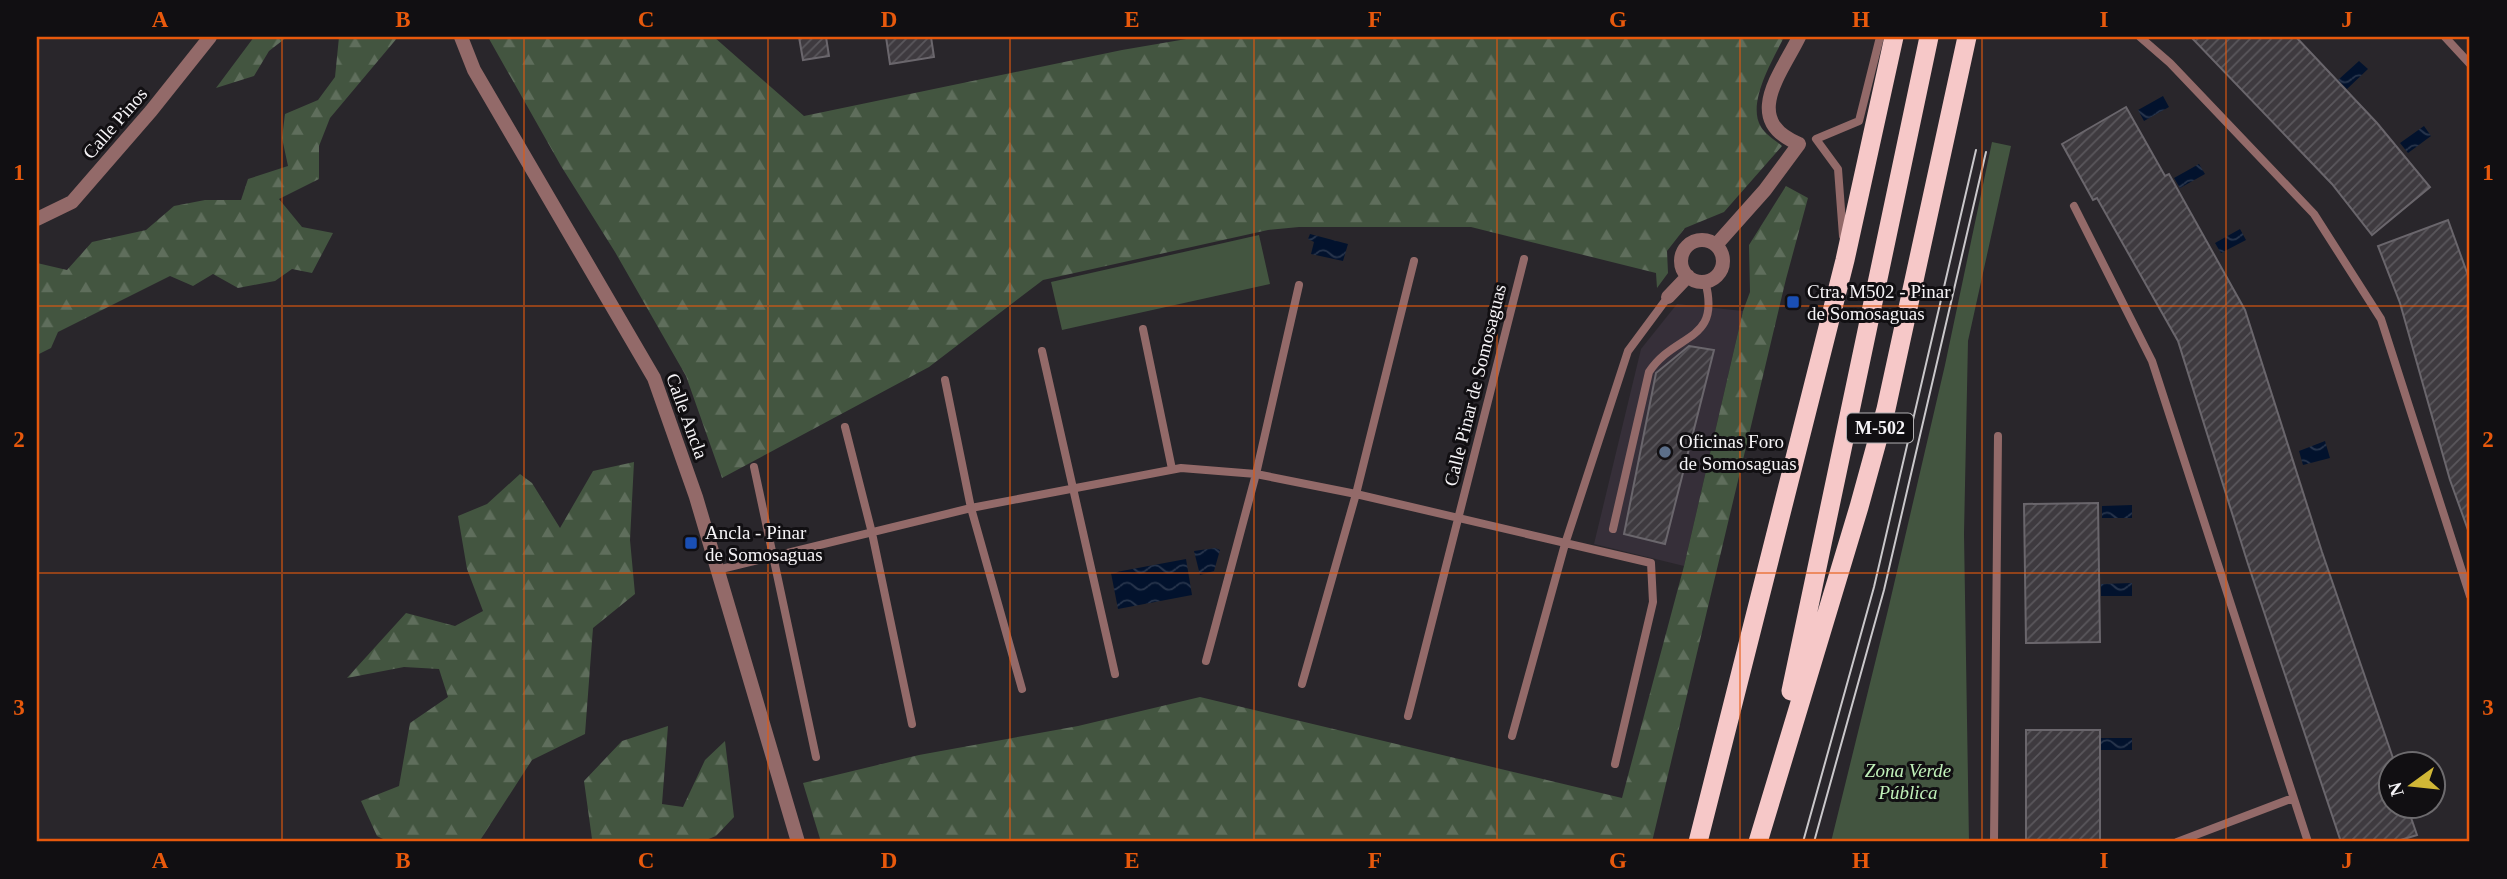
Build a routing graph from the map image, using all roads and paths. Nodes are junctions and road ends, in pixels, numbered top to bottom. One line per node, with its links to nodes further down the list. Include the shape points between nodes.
1 (210, 37): 15 (street, Calle Pinos, via 72,202)
2 (453, 37): 10 (street)
3 (1799, 37): 13 (street, via 1773,84 1768,111 1777,130)
4 (1880, 37): 12 (lane, via 1859,121)
5 (1894, 37): 18 (highway)
6 (1929, 37): 52 (highway, M-502)
7 (1967, 37): 52 (highway, M-502, via 1885,408)
8 (2140, 37): 41 (lane, via 2314,214 2381,319)
9 (2445, 37): 11 (lane)
10 (463, 42): 40 (street, Calle Ancla, via 474,70 654,378)
11 (2470, 64)
12 (1815, 139): 13 (street); 18 (lane, via 1838,169)
13 (1800, 144): 16 (street)
14 (2074, 206): 51 (lane, via 2152,361)
15 (37, 219)
16 (1716, 245): 20 (street, via 1702,240 1688,245 1681,263); 21 (street, via 1723,257 1722,267)
17 (1524, 260): 35 (lane, Calle Pinar de Somosaguas)
18 (1845, 260): 54 (highway)
19 (1414, 261): 33 (lane)
20 (1688, 276): 21 (street); 23 (street)
21 (1705, 281): 36 (lane, via 1709,294 1706,322 1697,334 1662,355 1649,372)
22 (1299, 285): 31 (lane)
23 (1668, 297): 38 (lane, via 1629,351)
24 (1143, 329): 30 (lane)
25 (1042, 351): 32 (lane)
26 (945, 380): 34 (lane)
27 (845, 426): 37 (lane)
28 (1998, 436): 56 (lane)
29 (754, 467): 39 (lane)
30 (1172, 469): 31 (lane); 32 (lane)
31 (1256, 474): 33 (lane); 42 (lane)
32 (1072, 490): 34 (lane); 43 (lane)
33 (1356, 494): 35 (lane); 44 (lane)
34 (971, 508): 37 (lane); 45 (lane)
35 (1457, 518): 38 (lane); 46 (lane, Calle Pinar de Somosaguas)
36 (1613, 529)
37 (872, 533): 39 (lane); 47 (lane)
38 (1564, 544): 48 (lane); 50 (lane, via 1651,563 1653,602)
39 (774, 558): 40 (lane); 49 (lane)
40 (717, 570): 53 (street, Calle Ancla)
41 (2470, 596)
42 (1206, 661)
43 (1115, 674)
44 (1302, 684)
45 (1023, 689)
46 (1408, 716)
47 (912, 723)
48 (1512, 736)
49 (816, 757)
50 (1615, 764)
51 (2293, 799): 57 (lane); 58 (lane)
52 (1766, 812): 55 (highway, M-502)
53 (798, 842)
54 (1698, 842)
55 (1758, 842)
56 (1994, 842)
57 (2176, 842)
58 (2308, 842)

